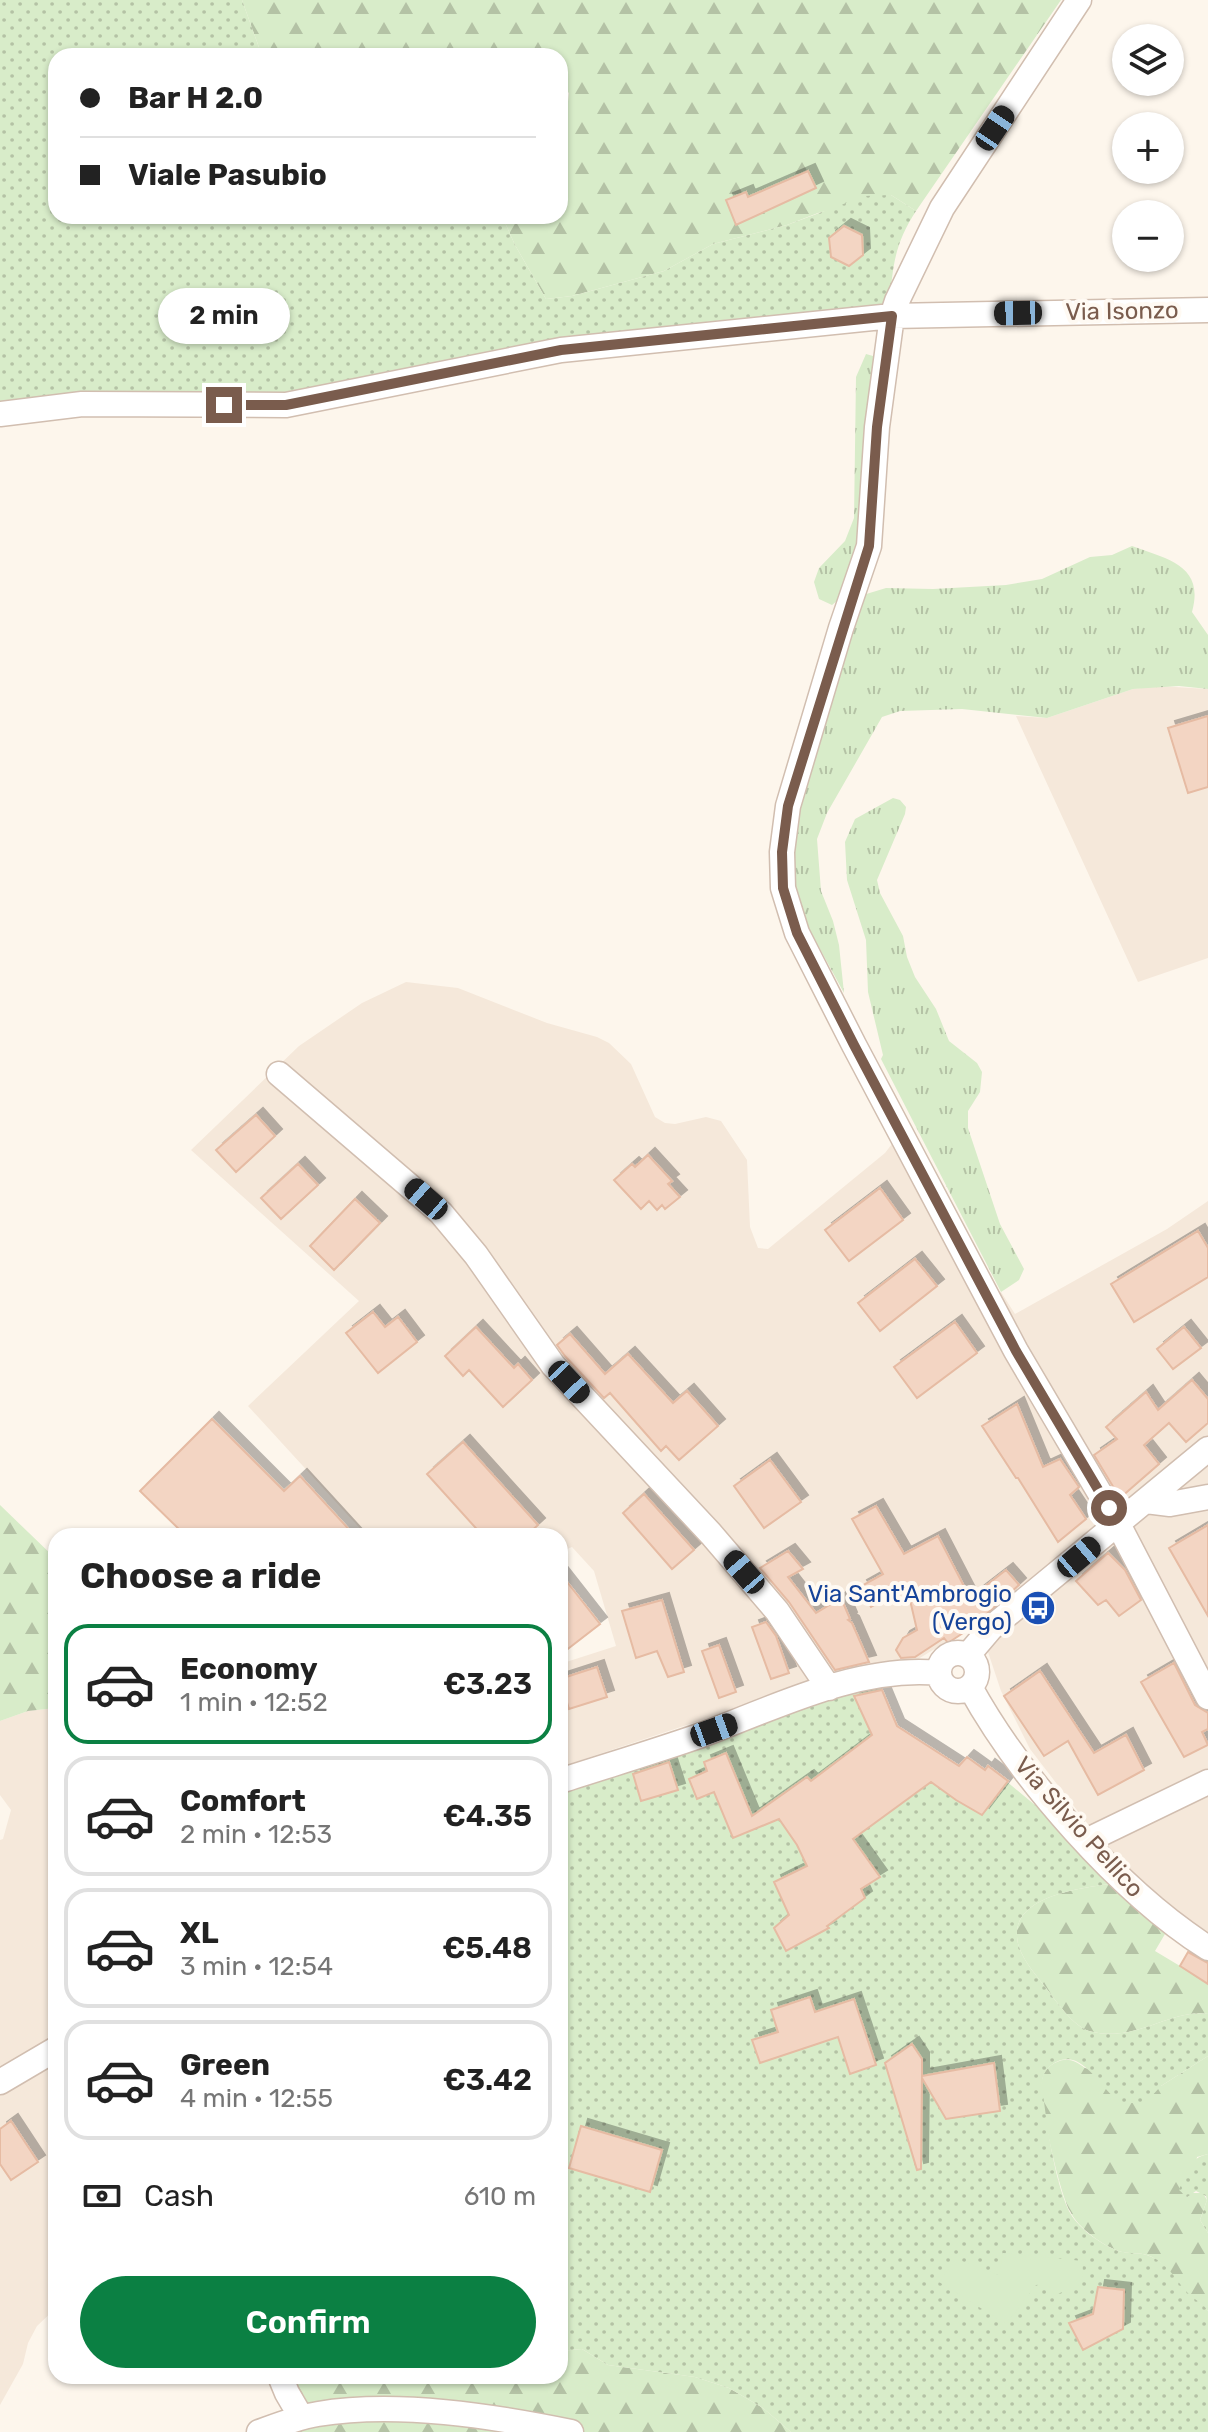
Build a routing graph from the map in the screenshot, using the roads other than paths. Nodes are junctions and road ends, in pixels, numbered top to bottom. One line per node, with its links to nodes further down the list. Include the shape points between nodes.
1 (1079, 0): 3 (street, via 942,208)
2 (1208, 310): 3 (street, Via Isonzo)
3 (892, 316): 4 (street, Via Isonzo, via 561,350 286,405 82,404); 9 (street, via 869,546 788,806 783,888 797,933 1016,1351)
4 (0, 414)
5 (279, 1074): 13 (street, via 441,1213 553,1365 777,1611)
6 (1208, 1449): 8 (street)
7 (1208, 1497): 8 (street, via 1170,1504)
8 (1146, 1501): 9 (street)
9 (1118, 1524): 10 (street, via 991,1628); 14 (street)
10 (968, 1655): 11 (street, via 951,1654 941,1662); 12 (street, via 977,1672)
11 (939, 1673): 12 (street, via 949,1689); 13 (street, via 879,1675)
12 (970, 1687): 17 (street, Via Silvio Pellico, via 1020,1762)
13 (829, 1688): 15 (street)
14 (1208, 1697)
15 (568, 1778)
16 (1208, 1782): 17 (street)
17 (1086, 1841): 18 (street, Via Silvio Pellico, via 1143,1899)
18 (1208, 1948)
19 (48, 2054): 20 (street)
20 (0, 2082)
21 (283, 2384): 22 (street)
22 (301, 2417): 23 (street, via 386,2409); 24 (street)
23 (487, 2418): 25 (street); 26 (street)
24 (259, 2432)
25 (464, 2432)
26 (571, 2432)

